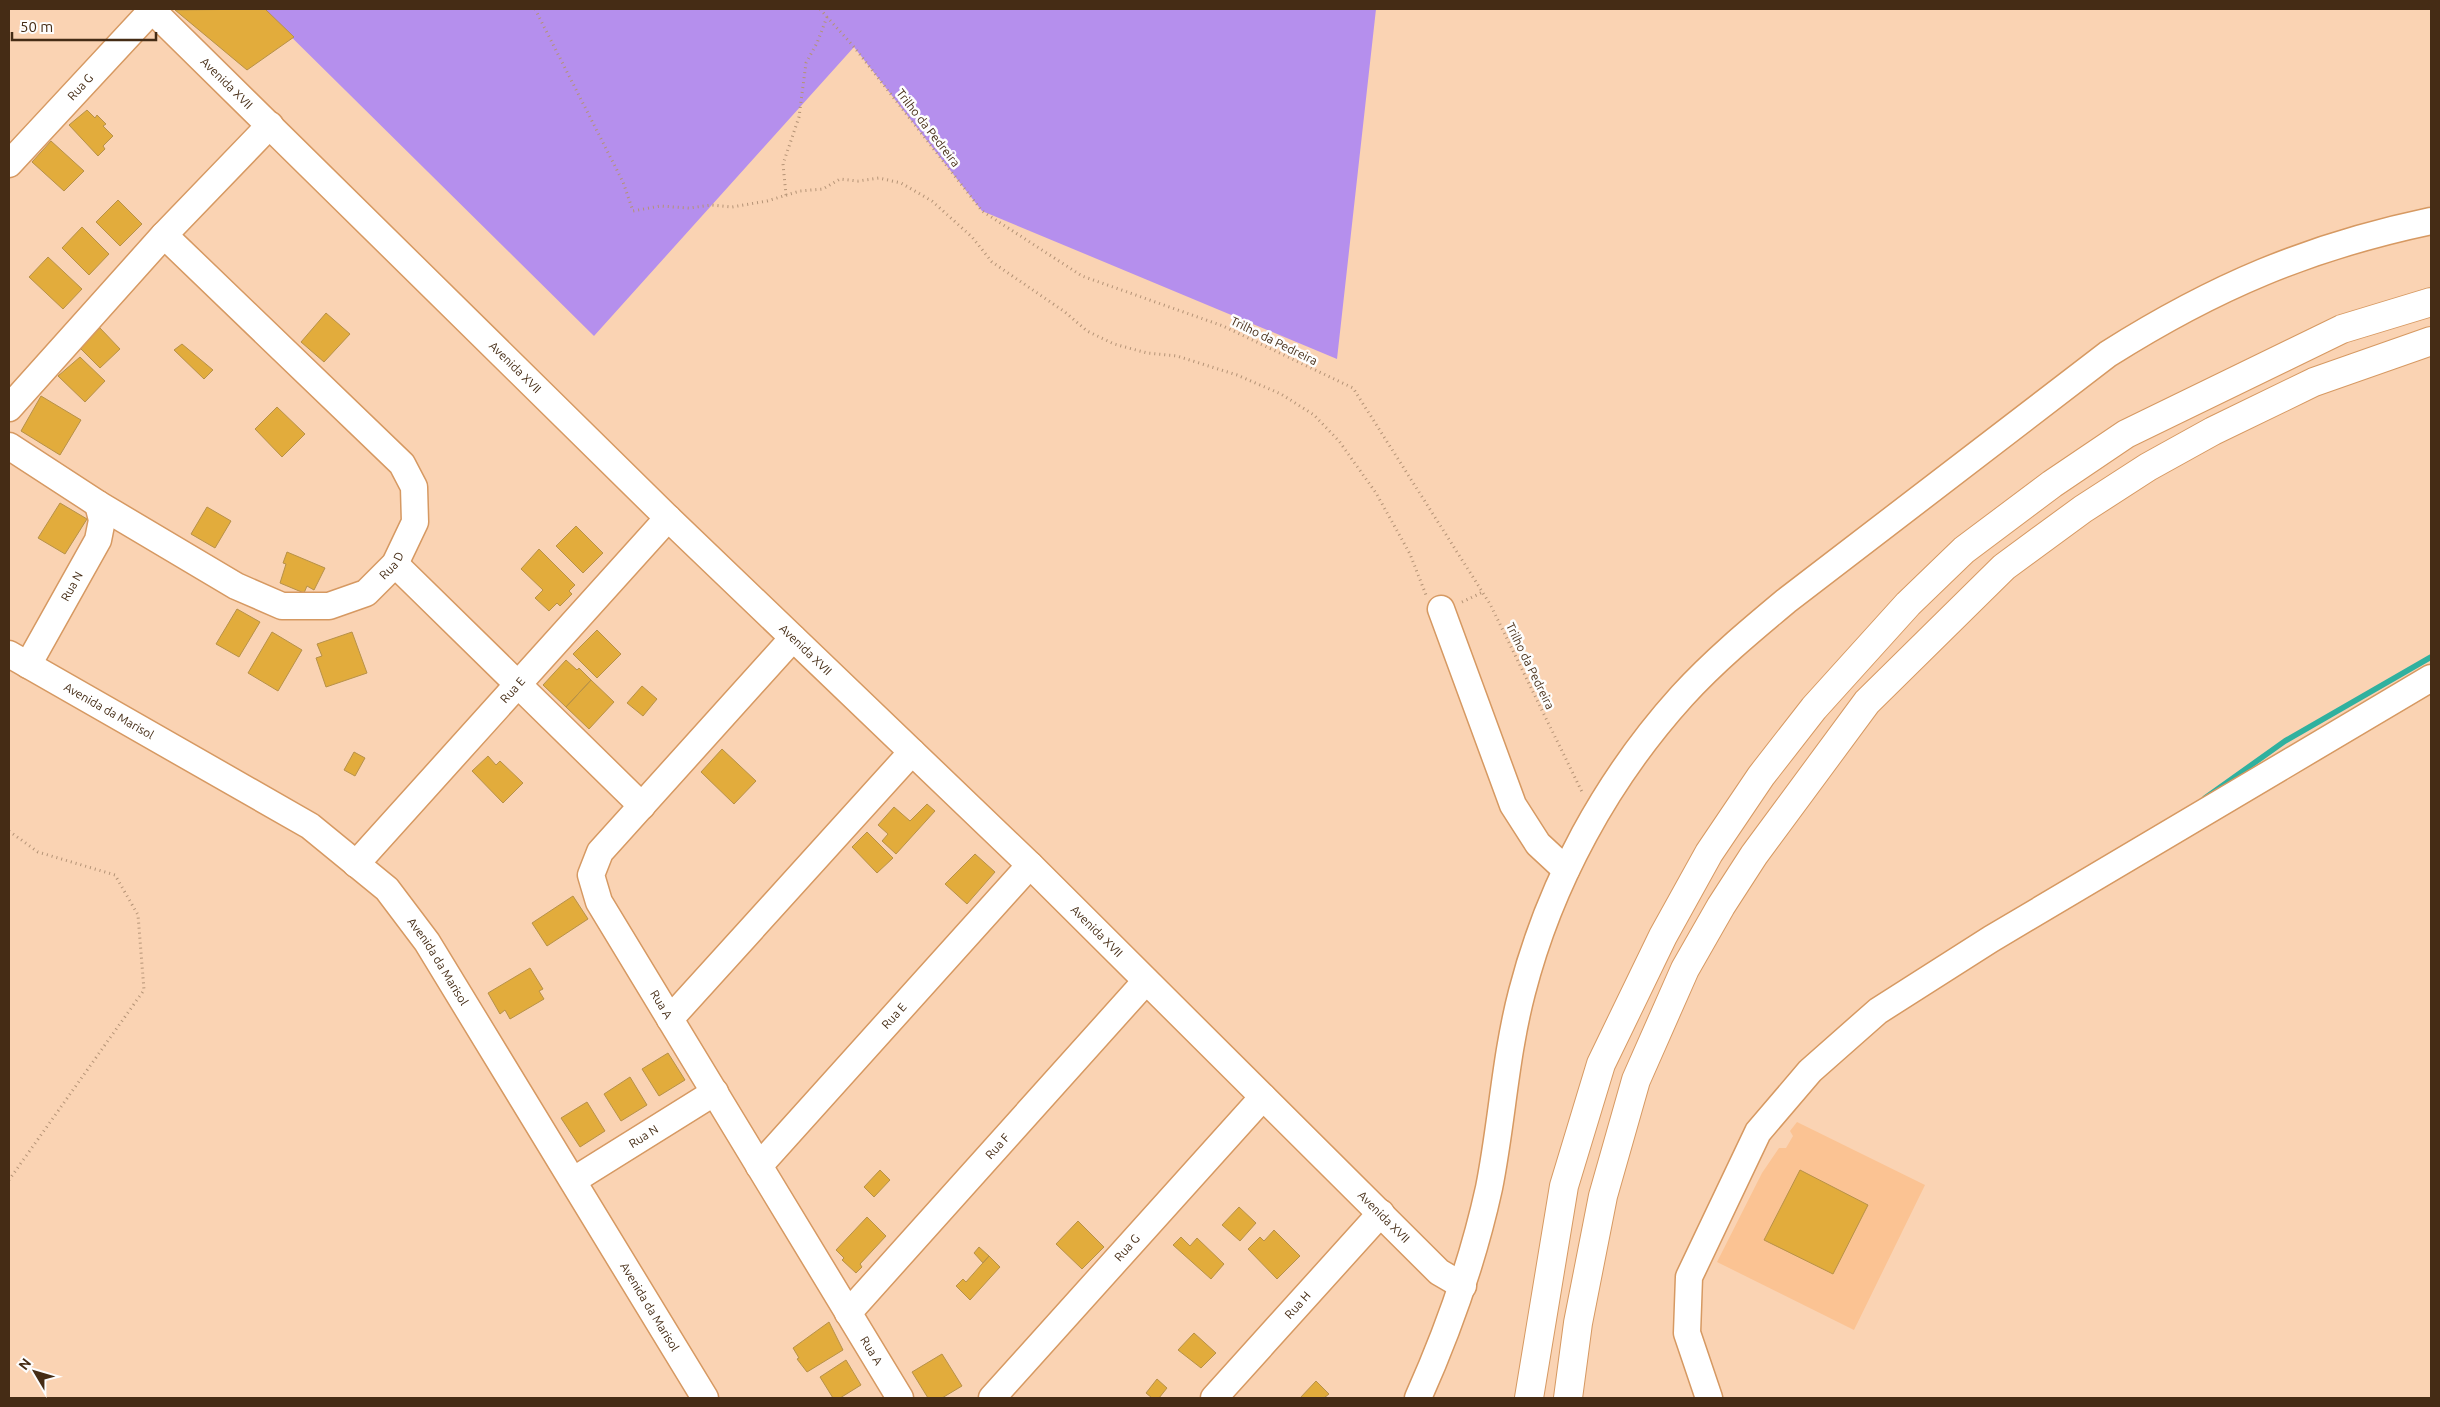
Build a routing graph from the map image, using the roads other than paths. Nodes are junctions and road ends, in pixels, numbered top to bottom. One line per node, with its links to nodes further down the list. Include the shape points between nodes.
1 (152, 9): 2 (street, Avenida XVII); 3 (street, Rua G)
2 (270, 125): 5 (street); 11 (street, Avenida XVII)
3 (9, 164)
4 (2431, 221): 22 (street, via 2326,248 2264,270 2158,322 2108,354 1738,640 1682,696 1622,772)
5 (164, 235): 8 (street); 12 (street, Rua D, via 402,464 414,487 415,522)
6 (2431, 302): 37 (highway, via 2342,329 2126,434 1964,550 1908,604 1814,708 1761,776 1709,853 1663,936 1602,1064 1564,1186)
7 (2431, 341): 38 (highway, via 2314,382 2213,431 2124,482 2004,567 1866,702 1721,906 1685,969 1636,1080 1603,1196 1578,1323)
8 (9, 408)
9 (9, 446): 10 (street, Rua D)
10 (98, 504): 12 (street, Rua D, via 236,586 282,606 329,606 366,593); 15 (street, Rua N, via 102,520 98,540)
11 (668, 518): 14 (street, Avenida XVII); 17 (street, Rua E)
12 (395, 564): 17 (street)
13 (1441, 609): 22 (street, via 1513,805 1538,844)
14 (792, 638): 18 (street, Avenida XVII); 19 (street, Rua A)
15 (19, 660): 20 (street, Avenida da Marisol, via 310,826)
16 (2431, 678): 39 (street, via 1991,939 1878,1011 1810,1071 1758,1132 1689,1277 1687,1333)
17 (517, 685): 19 (street); 20 (street, Rua E)
18 (912, 752): 21 (street, Avenida XVII); 24 (street)
19 (642, 806): 24 (street, Rua A, via 600,852 591,875 599,902)
20 (356, 864): 28 (street, Avenida da Marisol, via 387,888 427,942)
21 (1030, 866): 23 (street, Avenida XVII); 27 (street, Rua E)
22 (1566, 870): 30 (street, via 1522,991 1507,1062 1489,1188)
23 (1146, 981): 26 (street, Avenida XVII); 31 (street, Rua F)
24 (670, 1019): 25 (street, Rua A)
25 (715, 1092): 27 (street, Rua A); 28 (street, Rua N)
26 (1263, 1097): 29 (street, Avenida XVII); 34 (street, Rua G)
27 (759, 1166): 31 (street, Rua A)
28 (574, 1180): 32 (street, Avenida da Marisol)
29 (1381, 1213): 30 (street, Avenida XVII, via 1439,1272); 35 (street, Rua H)
30 (1463, 1286): 36 (street)
31 (848, 1313): 33 (street, Rua A)
32 (705, 1398)
33 (900, 1398)
34 (992, 1398)
35 (1214, 1398)
36 (1418, 1398)
37 (1530, 1398)
38 (1568, 1398)
39 (1709, 1398)

